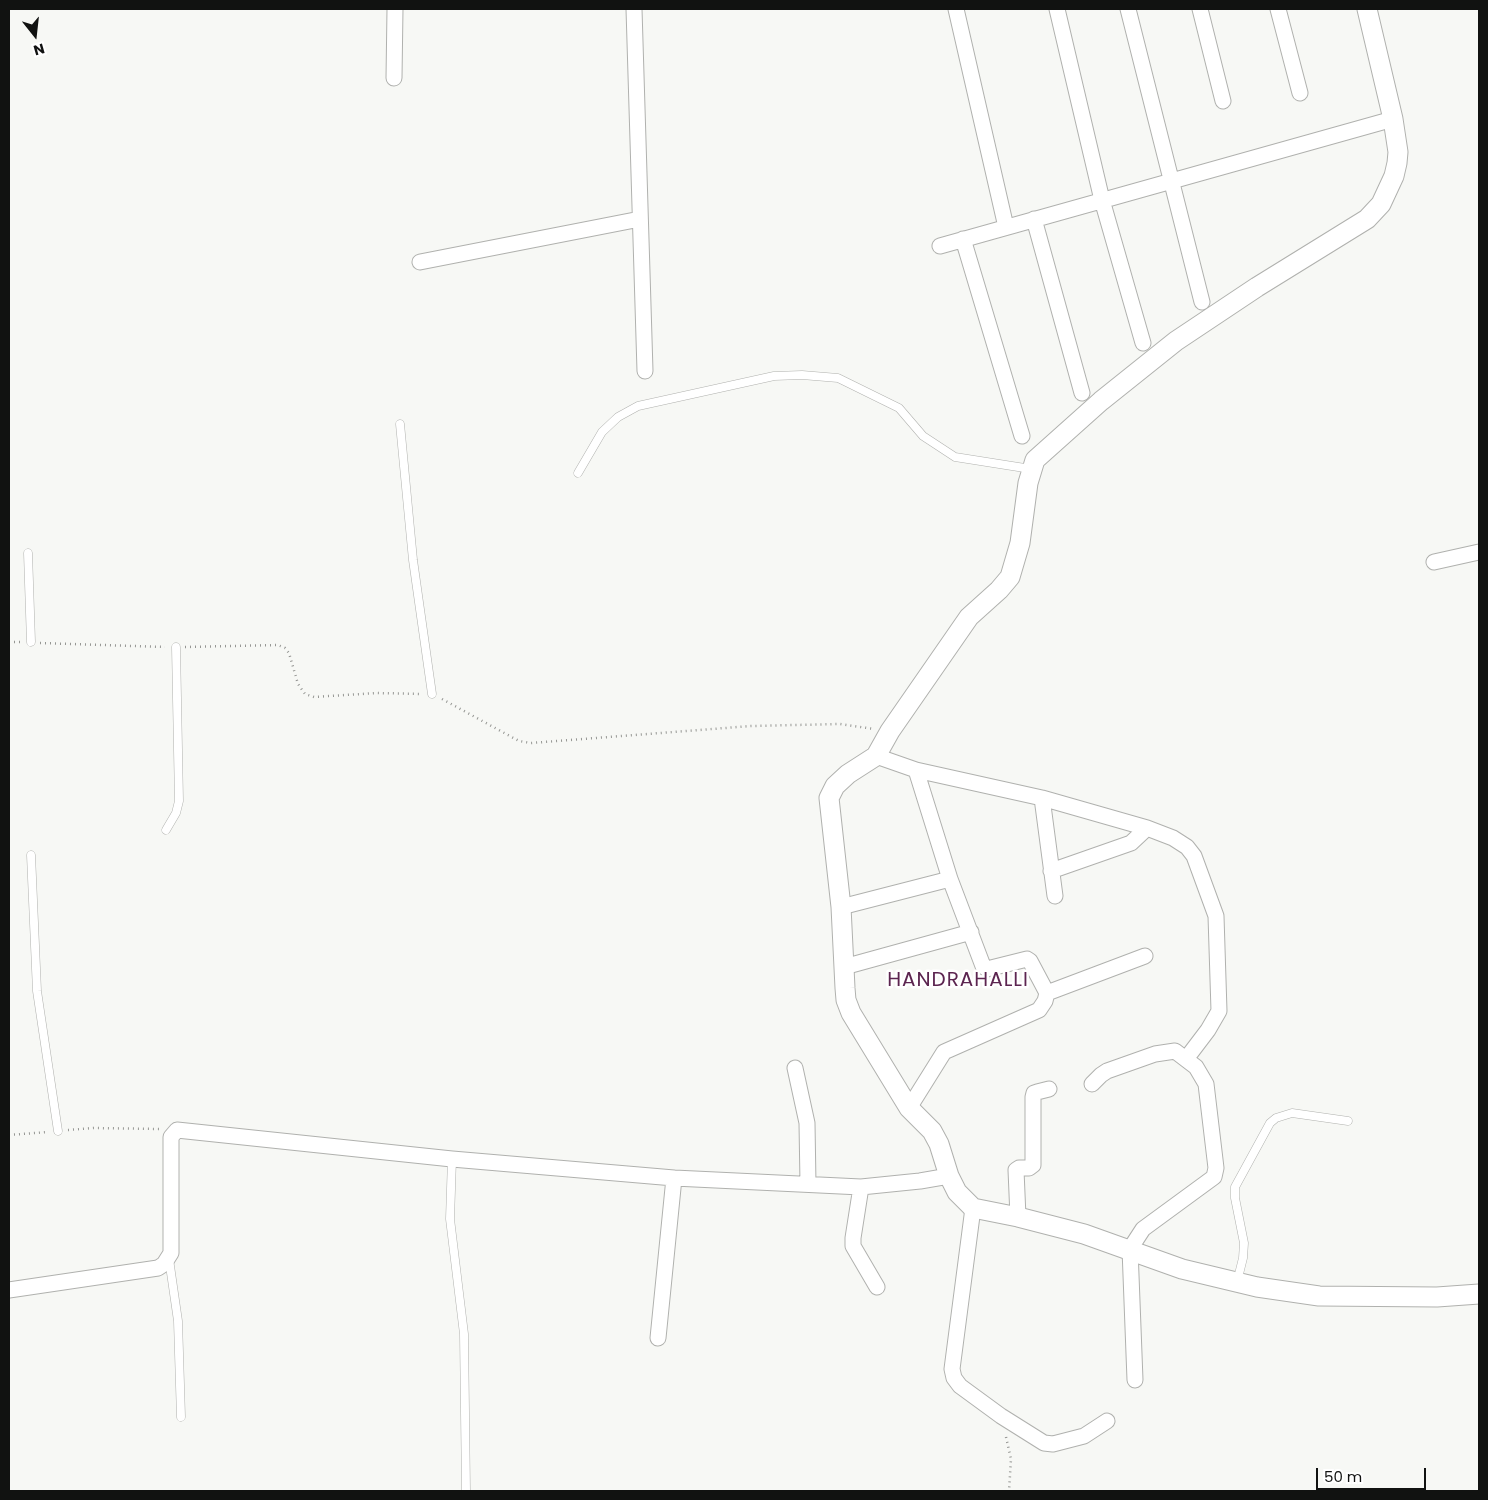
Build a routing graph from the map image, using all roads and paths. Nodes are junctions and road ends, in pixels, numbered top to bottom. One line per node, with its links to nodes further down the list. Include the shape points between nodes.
1 (395, 9): 9 (street)
2 (634, 9): 15 (street)
3 (956, 9): 17 (street)
4 (1057, 9): 14 (street)
5 (1128, 9): 13 (street)
6 (1200, 9): 11 (street)
7 (1278, 9): 10 (street)
8 (1367, 9): 12 (street)
9 (394, 78)
10 (1300, 93)
11 (1223, 101)
12 (1393, 119): 13 (street); 27 (street, via 1398,152 1394,176 1381,204 1367,219 1176,341 1041,453)
13 (1171, 181): 14 (street); 21 (street)
14 (1102, 200): 16 (street); 22 (street)
15 (640, 219): 20 (street); 23 (street)
16 (1034, 219): 17 (street); 24 (street)
17 (1006, 227): 18 (street)
18 (963, 239): 19 (street); 26 (street)
19 (940, 246)
20 (420, 262)
21 (1202, 302)
22 (1143, 343)
23 (645, 371)
24 (1082, 394)
25 (400, 424): 35 (lane, via 413,560)
26 (1022, 436)
27 (1031, 469): 28 (lane, via 955,457 923,436 899,408 838,378 802,375 774,376 638,406 618,417 602,432); 36 (street, via 1020,543 1010,577 970,617)
28 (578, 473)
29 (1479, 552): 31 (street)
30 (28, 553): 33 (lane)
31 (1434, 562)
32 (9, 642): 33 (path)
33 (30, 642): 34 (path)
34 (176, 647): 35 (path, via 278,645 289,652 298,684 305,694 314,697); 41 (lane, via 179,801)
35 (432, 694): 36 (path, via 519,741 531,743 761,726 840,724)
36 (890, 731): 37 (street)
37 (876, 756): 38 (street); 46 (street, via 848,774 835,786 829,798)
38 (916, 770): 39 (street); 44 (street)
39 (1042, 798): 40 (street); 43 (street)
40 (1147, 828): 43 (street, via 1131,843); 51 (street, via 1187,847 1194,856 1216,916 1219,1011)
41 (166, 830)
42 (31, 855): 58 (lane, via 37,991)
43 (1051, 871): 45 (street)
44 (950, 879): 46 (street); 47 (street)
45 (1055, 896)
46 (841, 908): 49 (street)
47 (971, 932): 49 (street); 50 (street, via 985,968 1026,959)
48 (1145, 956): 50 (street)
49 (844, 967): 55 (street, via 851,1013)
50 (1047, 993): 55 (street, via 1039,1010 944,1052)
51 (1186, 1059): 53 (street, via 1175,1051 1155,1054 1107,1071); 67 (street, via 1196,1067 1206,1084 1216,1168 1214,1177 1143,1228)
52 (795, 1068): 63 (street, via 807,1123)
53 (1092, 1084)
54 (1049, 1089): 66 (street, via 1034,1093 1033,1097 1033,1165 1016,1170)
55 (909, 1108): 61 (street, via 932,1131)
56 (1348, 1121): 69 (lane, via 1292,1114 1270,1123 1235,1187 1244,1243)
57 (177, 1130): 58 (path, via 93,1128); 60 (street); 68 (street, via 171,1137)
58 (58, 1131): 59 (path)
59 (9, 1135)
60 (452, 1159): 62 (street); 78 (lane, via 450,1220 464,1334)
61 (949, 1176): 64 (street); 65 (street, via 957,1192)
62 (674, 1178): 63 (street); 73 (street)
63 (808, 1184): 64 (street)
64 (861, 1187): 70 (street, via 853,1246)
65 (973, 1208): 66 (street); 75 (street, via 952,1369 960,1386)
66 (1018, 1217): 67 (street)
67 (1130, 1249): 69 (street, via 1182,1269); 74 (street)
68 (169, 1257): 71 (street, via 158,1268); 76 (lane, via 178,1321)
69 (1237, 1282): 72 (street, via 1319,1296)
70 (877, 1288)
71 (9, 1290)
72 (1479, 1294)
73 (658, 1338)
74 (1135, 1380)
75 (1001, 1416): 77 (street, via 1050,1444 1084,1436); 79 (path, via 1011,1459)
76 (181, 1417)
77 (1107, 1422)
78 (466, 1491)
79 (1009, 1491)

